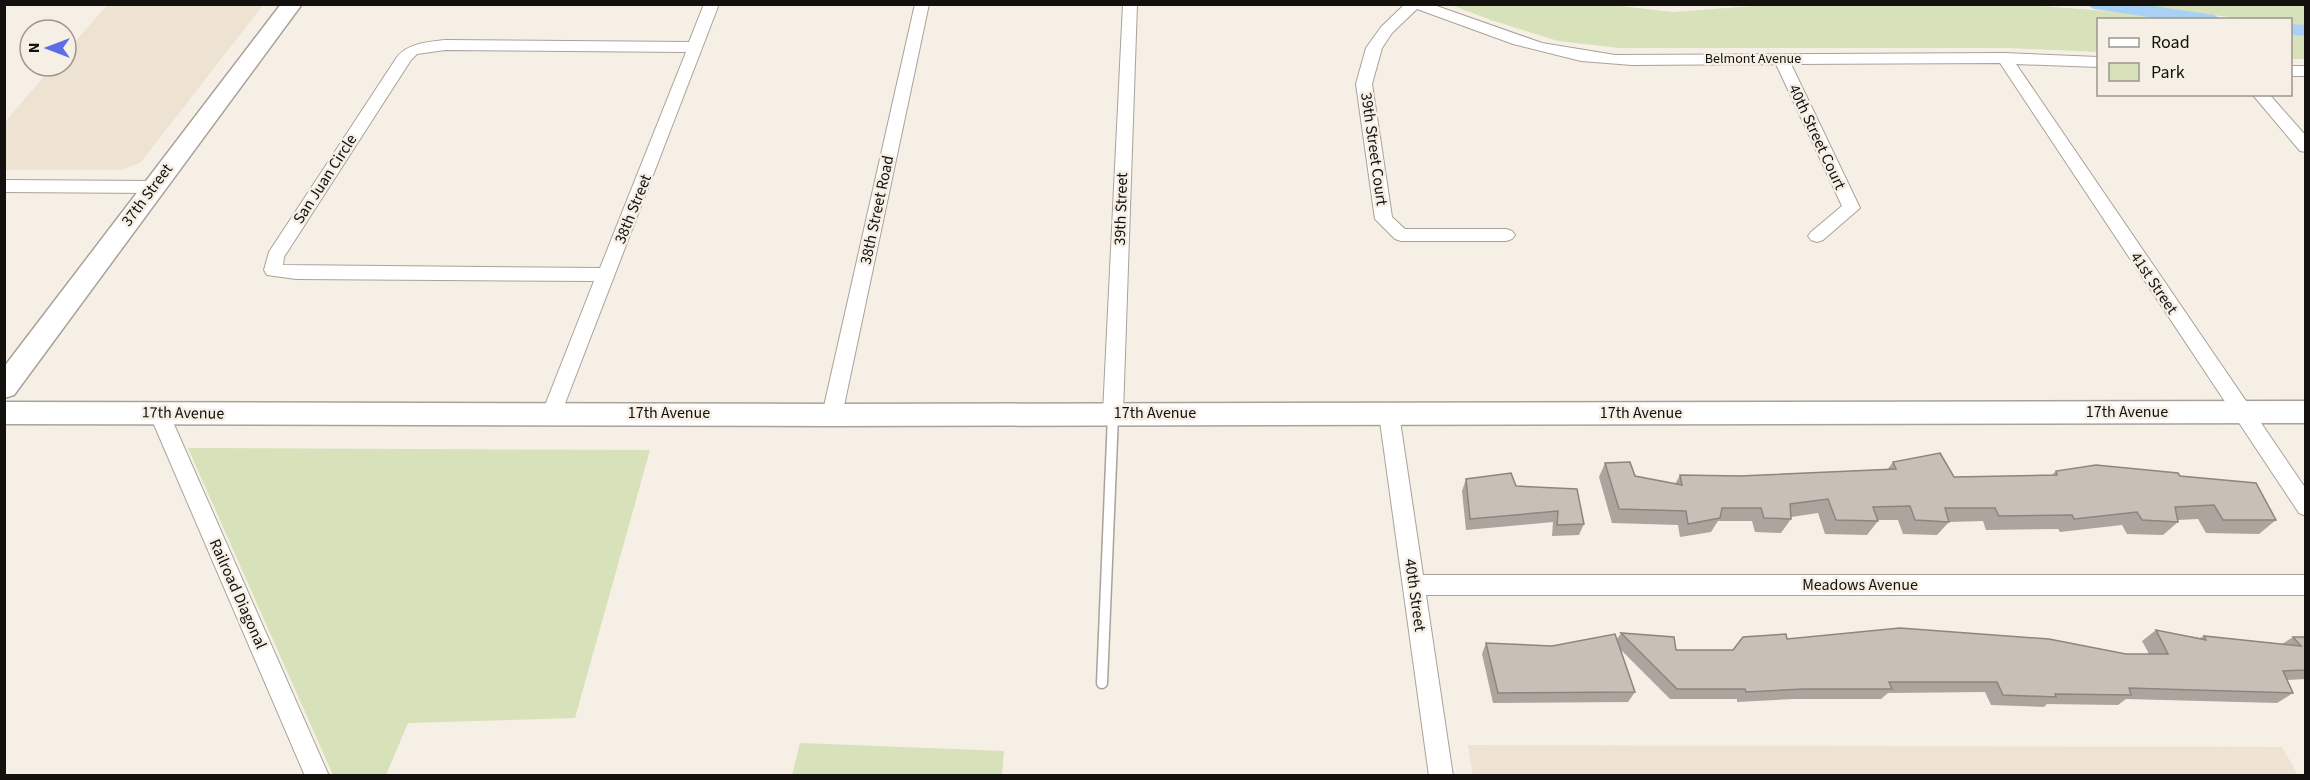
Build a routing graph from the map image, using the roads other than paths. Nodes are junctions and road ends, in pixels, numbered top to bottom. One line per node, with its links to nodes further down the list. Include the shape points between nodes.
1 (292, 4): 13 (main road, 37th Street)
2 (712, 4): 6 (street, 38th Street)
3 (922, 4): 25 (street, 38th Street Road)
4 (1130, 4): 23 (street, 39th Street)
5 (1415, 4): 8 (street, Belmont Avenue, via 1538,48 1583,57); 14 (street, 39th Street Court, via 1373,46 1366,63 1364,84 1384,219 1401,235)
6 (696, 47): 16 (street, 38th Street); 16 (street, San Juan Circle, via 445,45 412,51 273,264 273,270 296,273)
7 (2004, 58): 8 (street, Belmont Avenue); 9 (street, Belmont Avenue); 18 (street, 41st Street)
8 (1781, 59): 15 (street, 40th Street Court, via 1851,208)
9 (2097, 62)
10 (2262, 96): 11 (street)
11 (2306, 147)
12 (4, 186): 13 (street)
13 (153, 187): 17 (main road, 37th Street)
14 (1506, 236)
15 (1817, 236)
16 (607, 275): 22 (street, 38th Street)
17 (4, 388)
18 (2242, 412): 19 (main road, 17th Avenue); 24 (main road, 17th Avenue); 26 (street, 41st Street)
19 (2306, 412)
20 (4, 413): 21 (main road, 17th Avenue)
21 (159, 413): 22 (main road, 17th Avenue); 30 (street, Railroad Diagonal)
22 (552, 413): 25 (main road, 17th Avenue)
23 (1113, 413): 24 (main road, 17th Avenue); 25 (main road, 17th Avenue); 29 (lane)
24 (1389, 414): 27 (street, 40th Street)
25 (832, 415)
26 (2306, 507)
27 (1414, 585): 28 (street, Meadows Avenue); 31 (street, 40th Street)
28 (2306, 585)
29 (1102, 683)
30 (317, 776)
31 (1441, 776)

